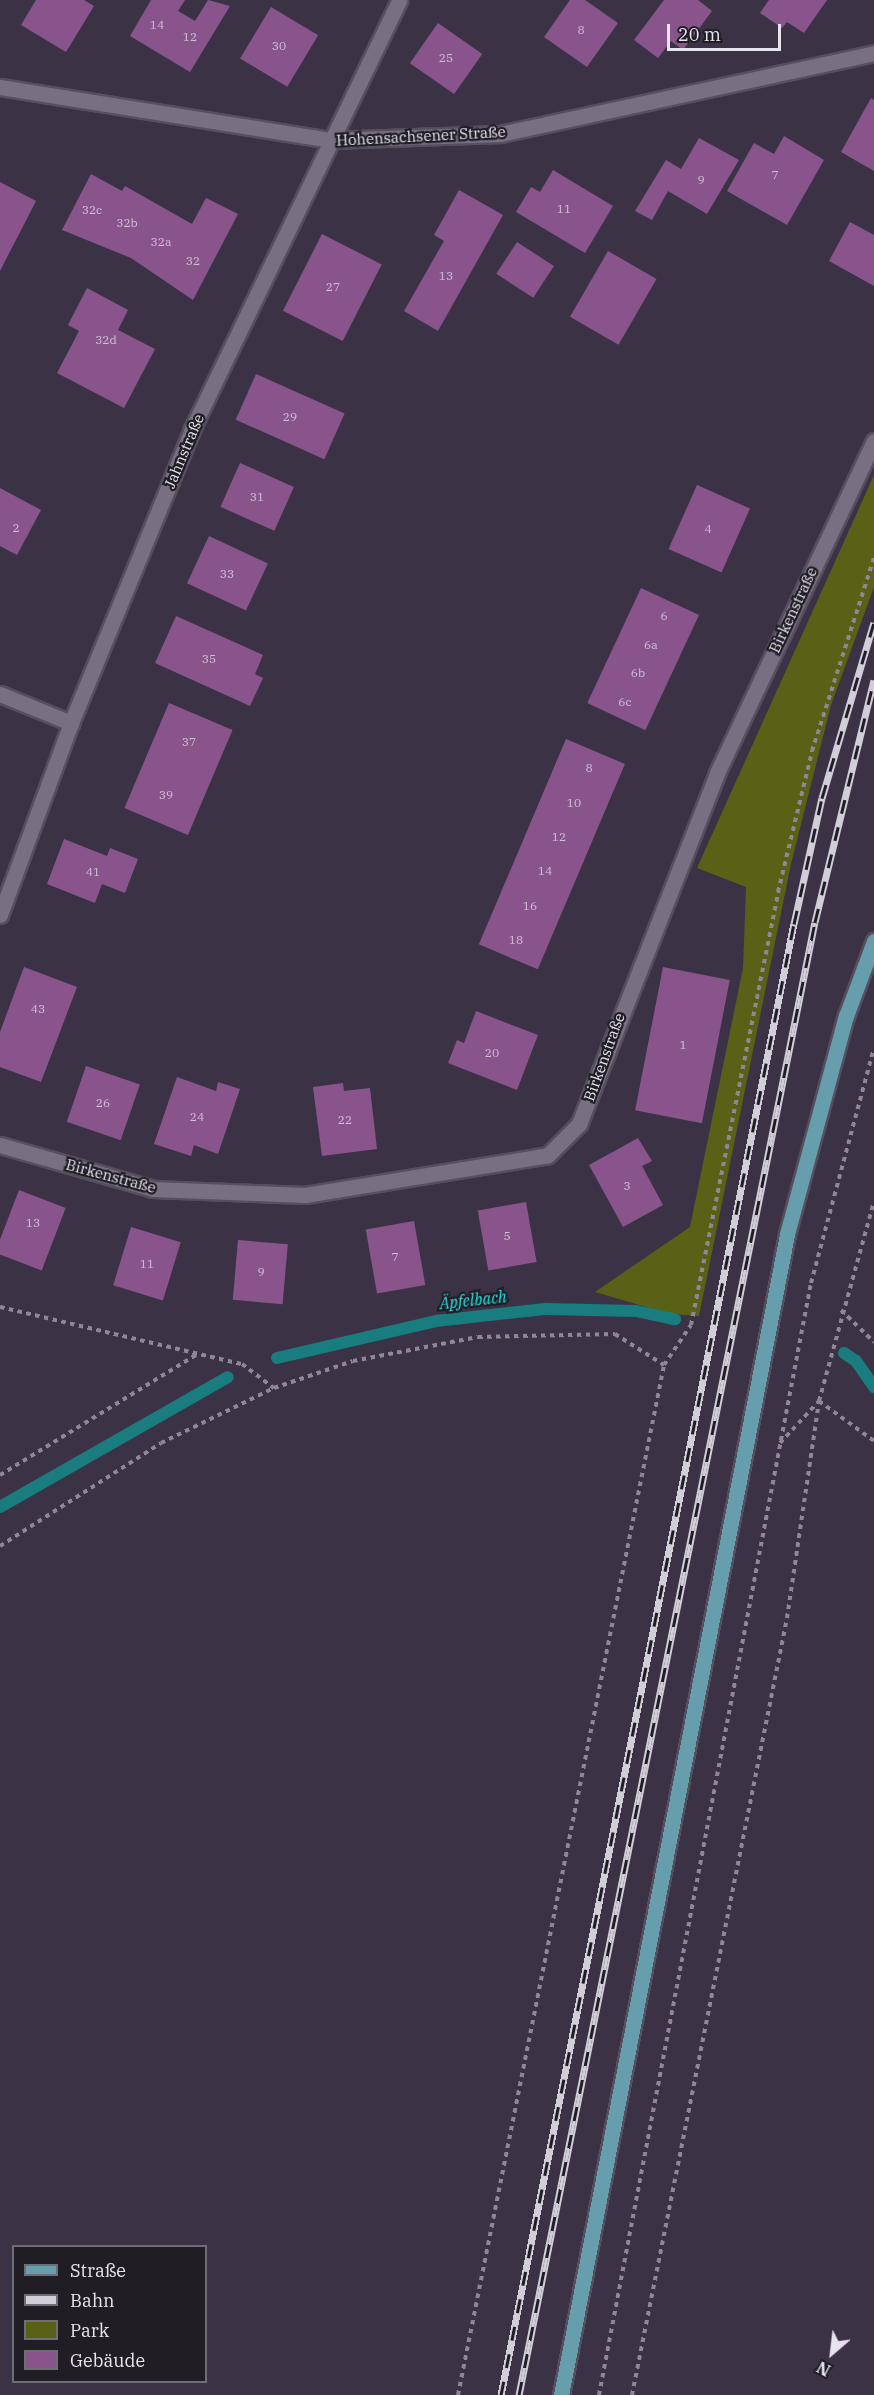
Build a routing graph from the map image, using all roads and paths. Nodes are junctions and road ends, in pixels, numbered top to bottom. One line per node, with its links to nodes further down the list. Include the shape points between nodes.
1 (399, 0): 4 (street, Jahnstraße)
2 (874, 53): 4 (street, Hohensachsener Straße, via 500,134)
3 (0, 87): 4 (street, Hohensachsener Straße)
4 (330, 140): 8 (street, Jahnstraße, via 192,429)
5 (874, 441): 12 (street, Birkenstraße, via 717,772 579,1124 548,1155 305,1196 153,1189)
6 (874, 558): 18 (path, via 812,751 780,881 691,1325)
7 (0, 694): 8 (street)
8 (71, 723): 9 (street, Jahnstraße)
9 (0, 915)
10 (874, 941): 26 (main road, via 846,1016 787,1234)
11 (874, 1048): 22 (path, via 811,1283)
12 (0, 1145)
13 (874, 1201): 15 (path)
14 (0, 1307): 17 (path)
15 (841, 1310): 16 (path); 20 (path)
16 (874, 1342)
17 (199, 1353): 19 (path, via 242,1364); 23 (path)
18 (664, 1365): 19 (path, via 615,1334 477,1337 353,1361); 25 (path)
19 (274, 1388): 24 (path, via 160,1443)
20 (819, 1401): 21 (path); 22 (path); 28 (path, via 787,1618)
21 (874, 1441)
22 (780, 1443): 27 (path)
23 (0, 1475)
24 (0, 1546)
25 (458, 2395)
26 (561, 2395)
27 (599, 2395)
28 (632, 2395)

